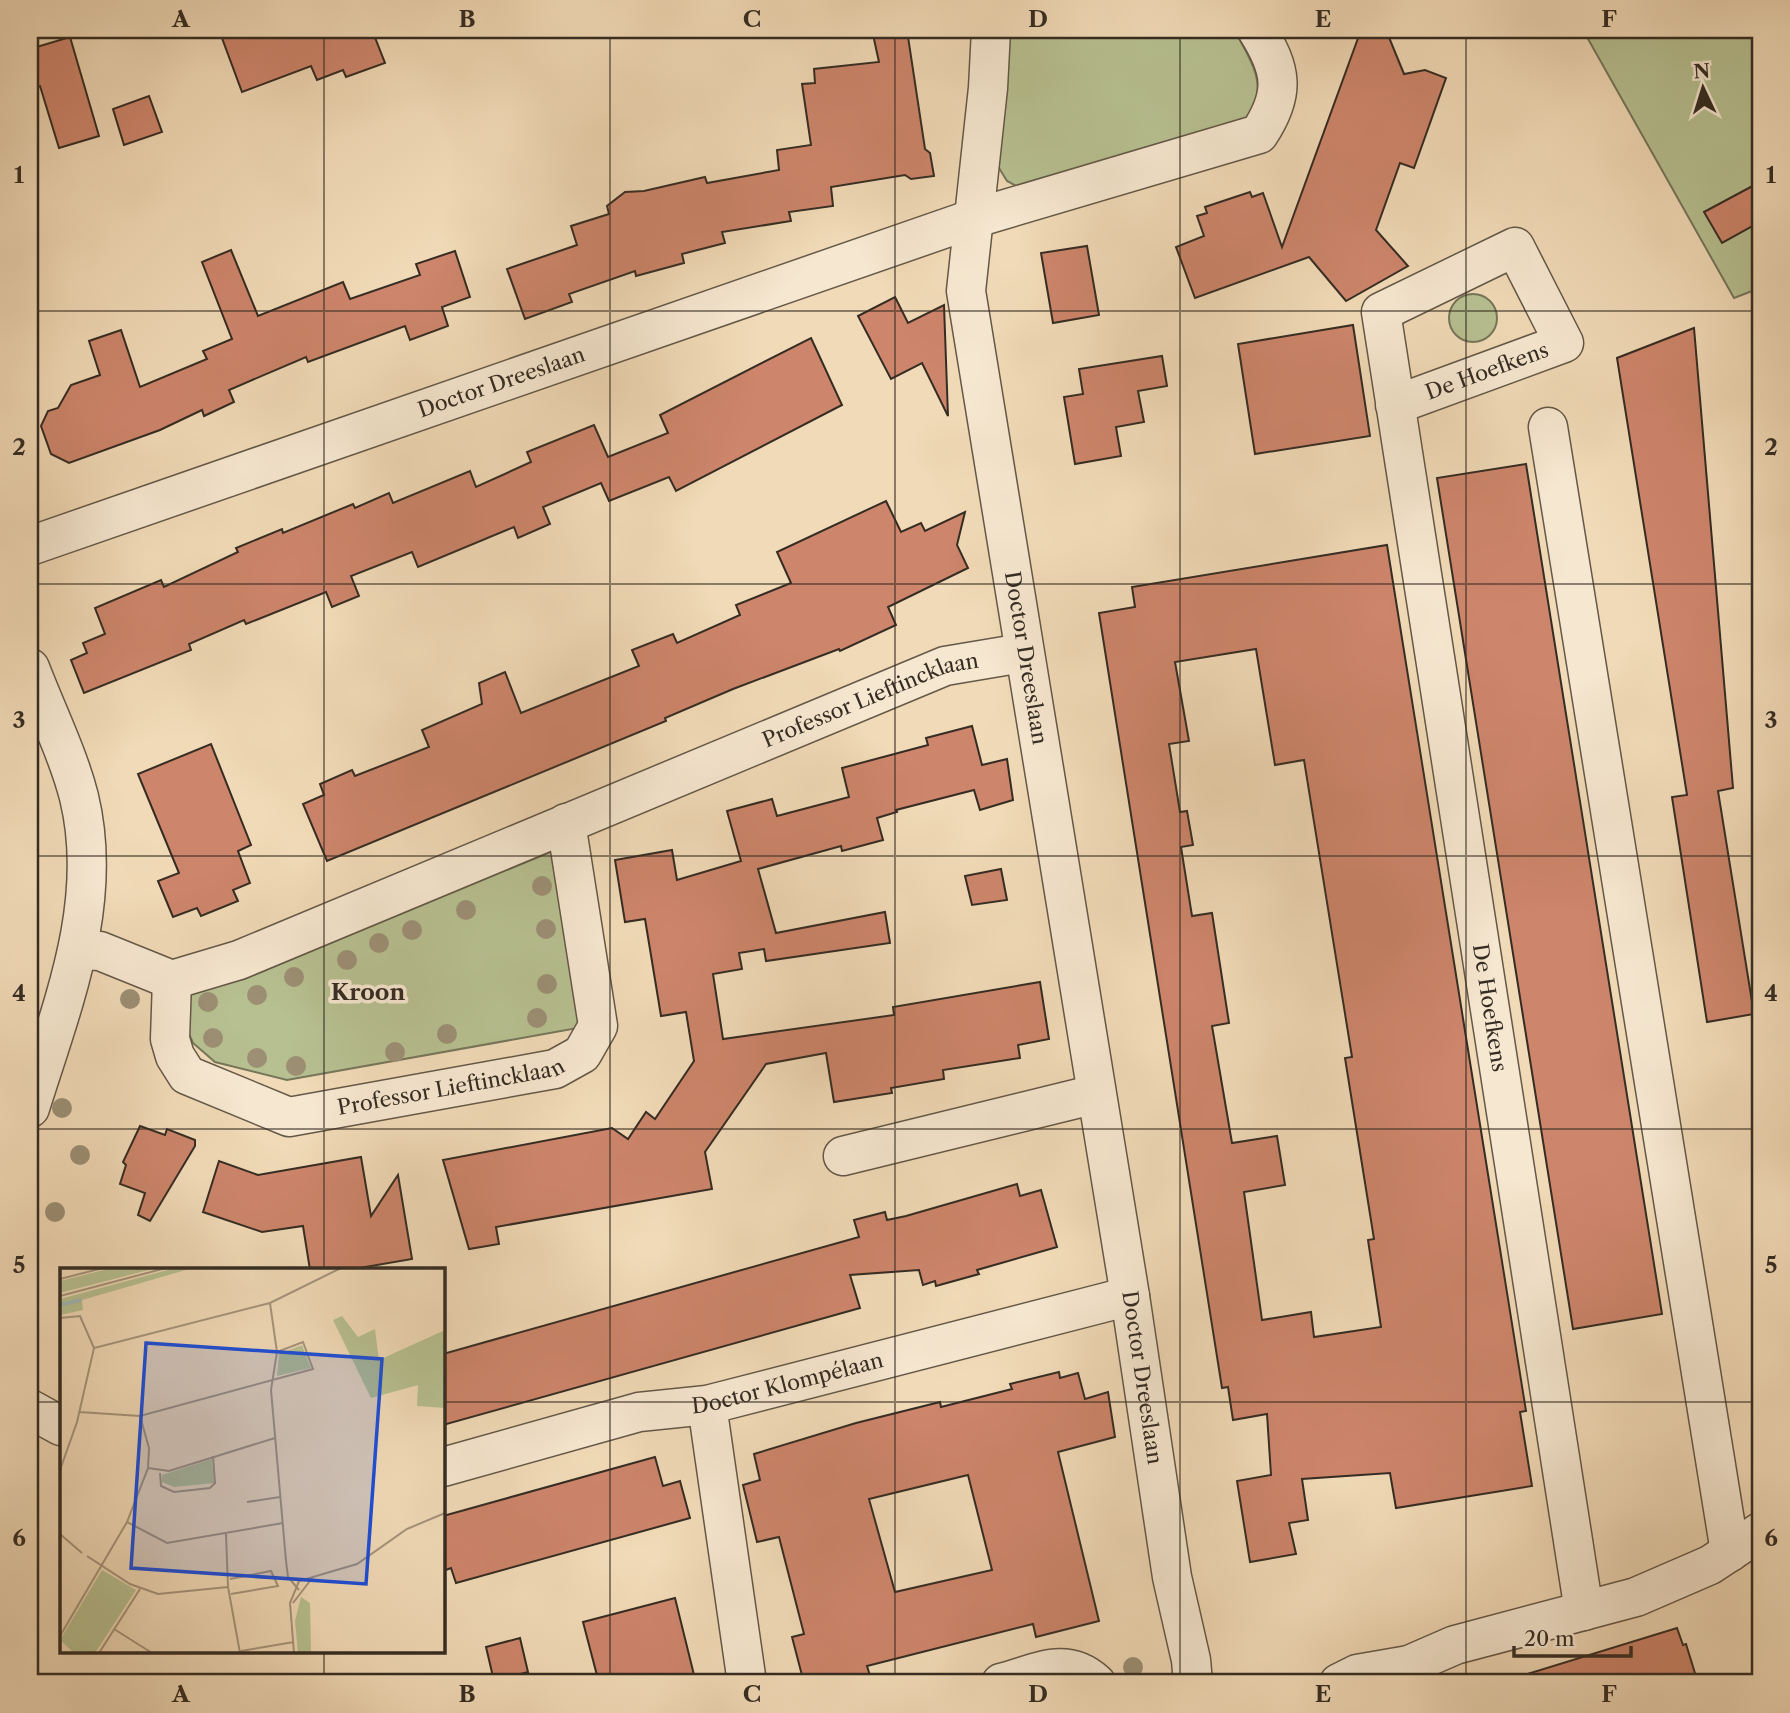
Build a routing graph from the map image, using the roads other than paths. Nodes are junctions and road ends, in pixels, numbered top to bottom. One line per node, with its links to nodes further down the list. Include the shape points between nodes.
1 (991, 30): 3 (street, Doctor Dreeslaan)
2 (1257, 30): 3 (street, Doctor Dreeslaan, via 1271,52 1280,87 1274,111 1259,134)
3 (972, 219): 6 (street, Doctor Dreeslaan); 7 (street, Doctor Dreeslaan, via 966,290)
4 (1395, 405): 4 (street, De Hoefkens, via 1381,312 1515,247 1564,343); 21 (street, De Hoefkens)
5 (1548, 427): 20 (street)
6 (30, 546)
7 (1023, 653): 9 (street, Professor Lieftincklaan, via 945,666); 12 (street, Doctor Dreeslaan)
8 (30, 668): 10 (street, via 79,797 89,864)
9 (566, 823): 11 (street, Professor Lieftincklaan, via 239,960); 11 (street, Professor Lieftincklaan, via 598,1026 582,1054 555,1069 289,1117 187,1075 170,1039)
10 (79, 950): 11 (street, via 100,951); 13 (street)
11 (172, 980)
12 (1096, 1094): 14 (street); 15 (street, Doctor Dreeslaan)
13 (30, 1108)
14 (843, 1156)
15 (1130, 1296): 16 (street, Doctor Klompélaan); 23 (street, Doctor Dreeslaan, via 1172,1577)
16 (707, 1405): 19 (street, Doctor Klompélaan, via 639,1412); 24 (street)
17 (30, 1409): 18 (street)
18 (60, 1425)
19 (444, 1466)
20 (1745, 1542): 21 (street, via 1710,1565 1636,1597)
21 (1584, 1611): 22 (street, via 1455,1645)
22 (1400, 1674): 27 (street, via 1357,1674)
23 (1201, 1676)
24 (747, 1683)
25 (1001, 1683): 26 (street, via 1066,1666 1083,1671)
26 (1096, 1683)
27 (1339, 1683)

